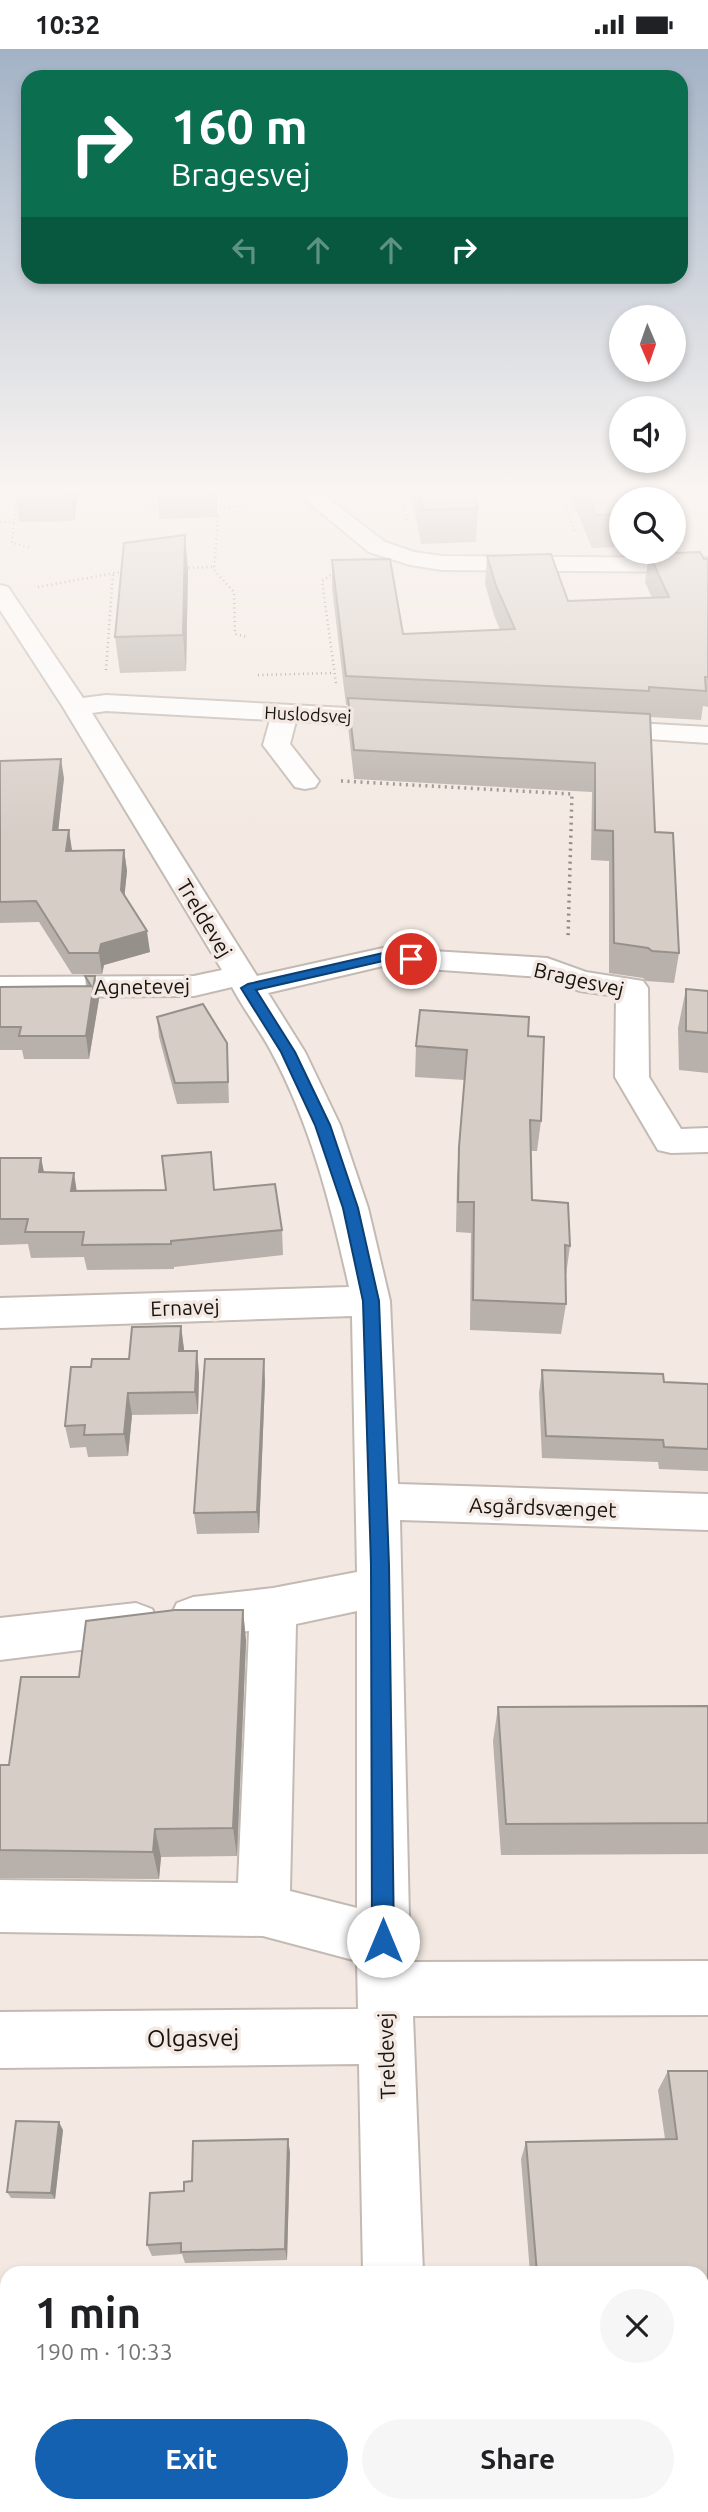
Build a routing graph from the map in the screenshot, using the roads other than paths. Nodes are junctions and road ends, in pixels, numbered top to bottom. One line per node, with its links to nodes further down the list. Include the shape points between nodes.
1 (12, 607): 2 (street, Treldevej)
2 (91, 705): 3 (street, Huslodsvej); 8 (street, Treldevej)
3 (285, 713): 4 (street, Huslodsvej); 7 (street, via 276,745)
4 (422, 720)
5 (572, 728): 6 (street)
6 (708, 735)
7 (305, 782)
8 (244, 982): 9 (street, Agnetevej); 10 (street, Bragesvej, via 383,957 547,968 580,981 632,988 632,1077 671,1142); 11 (street, Treldevej, via 288,1052 322,1125 350,1208)
9 (0, 987)
10 (708, 1140)
11 (371, 1301): 12 (street, Ernavej); 13 (street, Treldevej)
12 (0, 1313)
13 (378, 1501): 14 (street, Asgårdsvænget); 15 (street, Treldevej)
14 (708, 1512)
15 (380, 1587): 16 (street); 21 (street, Treldevej)
16 (273, 1608): 17 (street); 19 (street)
17 (0, 1639)
18 (0, 1906): 19 (street)
19 (263, 1910): 21 (street)
20 (708, 1988): 21 (street)
21 (384, 1989): 22 (street, Olgasvej); 23 (street, Treldevej)
22 (0, 2040)
23 (393, 2266)

